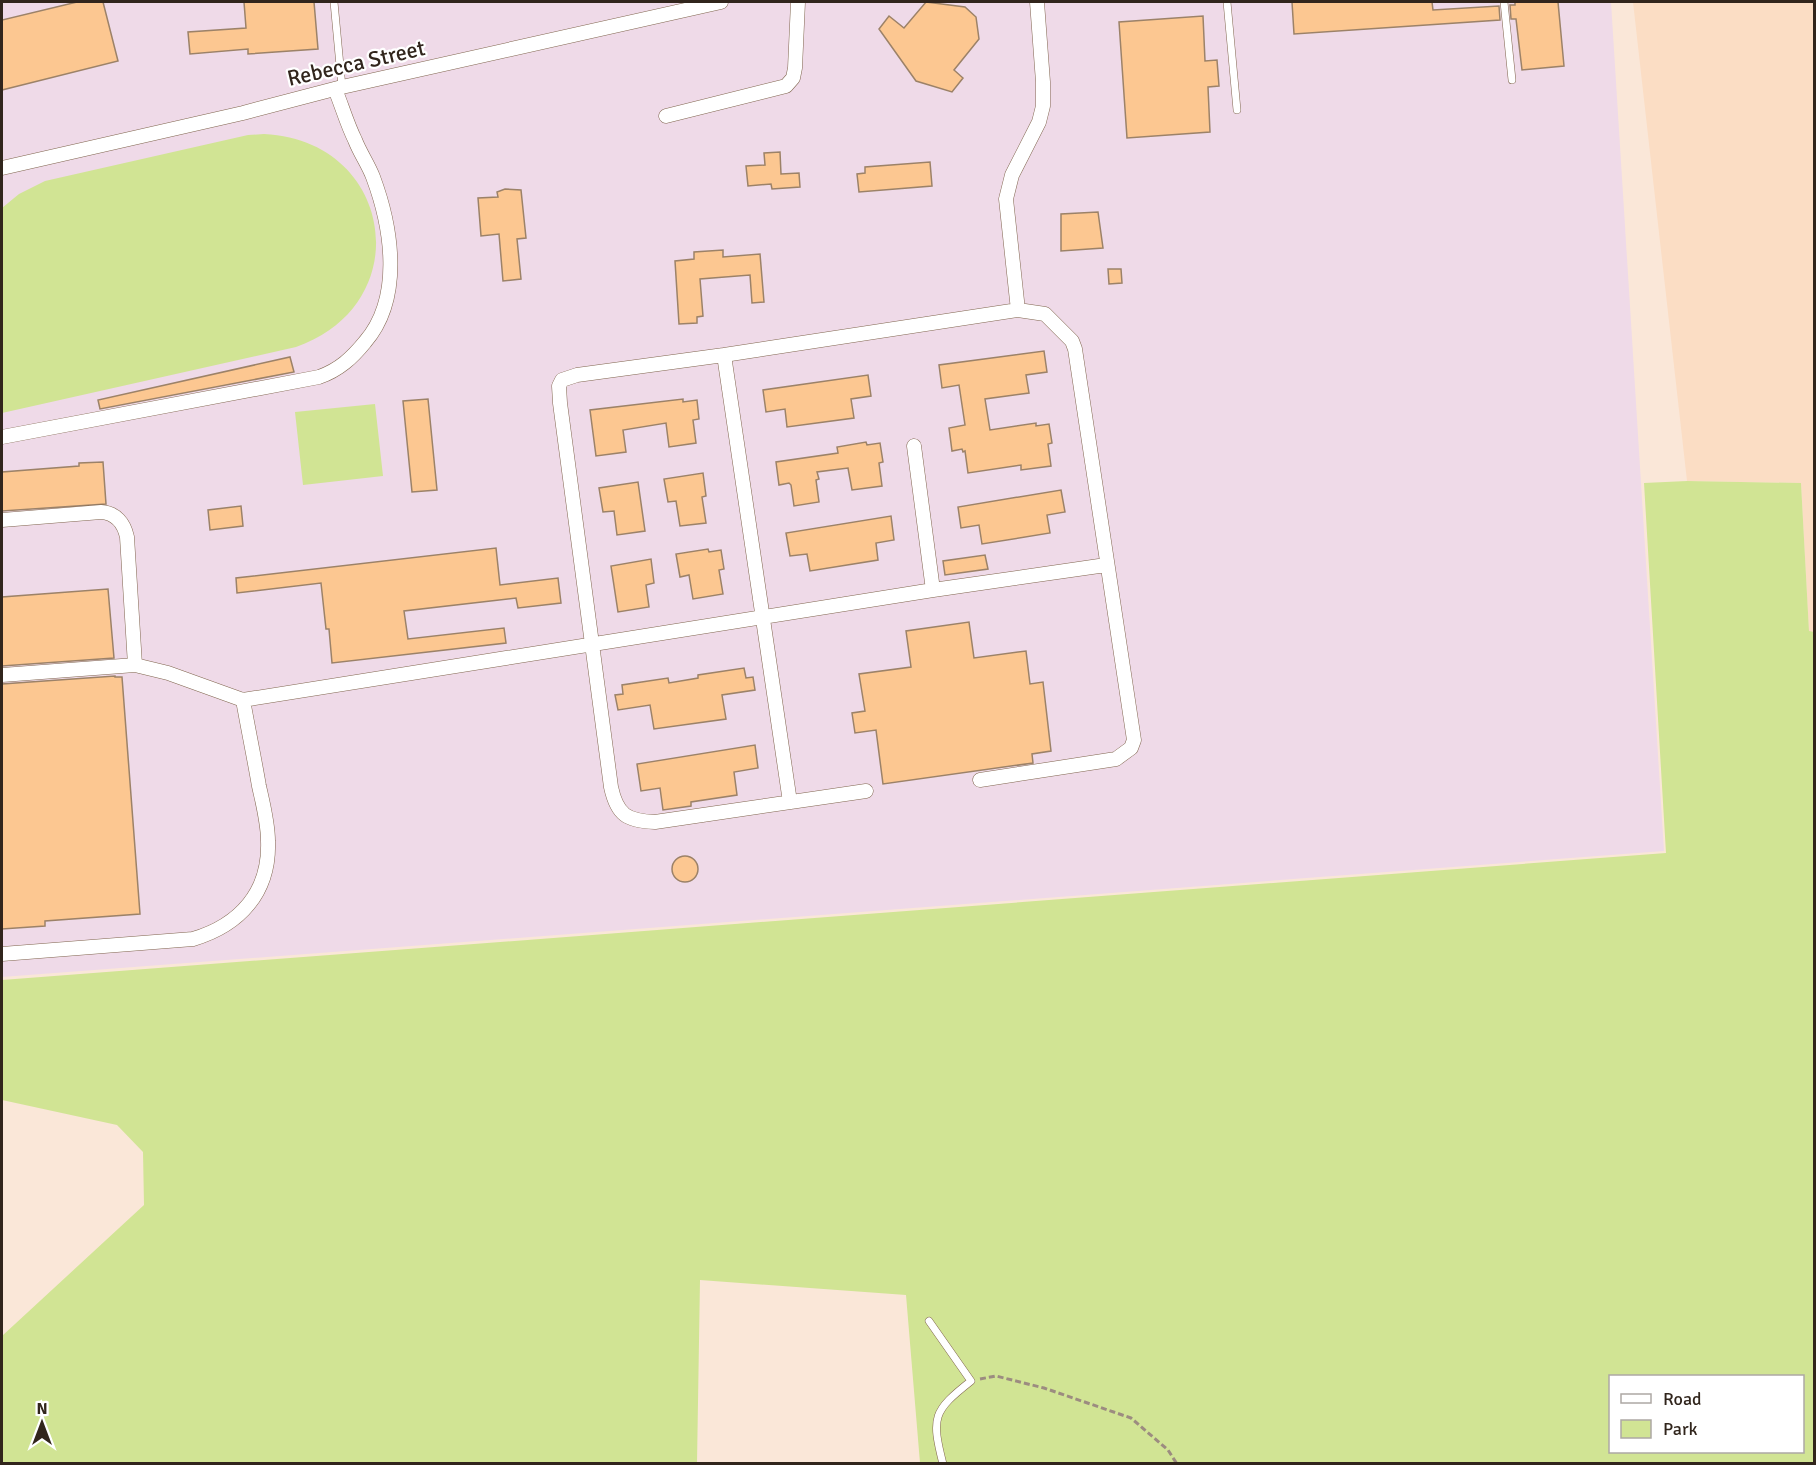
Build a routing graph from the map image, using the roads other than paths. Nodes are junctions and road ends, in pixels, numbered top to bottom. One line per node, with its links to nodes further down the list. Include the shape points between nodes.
1 (334, 2): 8 (lane)
2 (721, 2): 8 (street, Rebecca Street)
3 (798, 2): 10 (street, via 795,68 786,86)
4 (1037, 2): 12 (street, via 1044,81 1042,106 1039,122 1012,175 1006,199)
5 (1227, 2): 9 (lane)
6 (1504, 2): 7 (lane)
7 (1512, 80)
8 (338, 88): 11 (street, Rebecca Street); 14 (street, via 380,198 389,251 386,305 376,330 355,354 333,372 319,377)
9 (1237, 110)
10 (666, 116)
11 (2, 168)
12 (1018, 310): 13 (street); 17 (street, via 1045,314 1074,345)
13 (724, 355): 19 (street); 20 (street, via 577,375 560,383)
14 (2, 437)
15 (914, 446): 18 (street)
16 (2, 520): 21 (street, via 100,512 122,523 127,537)
17 (1106, 565): 18 (street); 24 (street, via 1134,740 1131,748 1116,759)
18 (933, 590): 19 (street)
19 (761, 617): 20 (street); 26 (street)
20 (593, 644): 23 (street); 26 (street, via 611,787 623,814 638,821 655,822)
21 (135, 665): 22 (street); 23 (street)
22 (2, 675)
23 (243, 699): 27 (street, via 268,841 265,875 242,913 218,930 193,939)
24 (980, 780)
25 (866, 791): 26 (street)
26 (790, 802)
27 (2, 954)
28 (929, 1322): 29 (lane, via 971,1381 949,1398 938,1415 936,1431)
29 (942, 1464)

